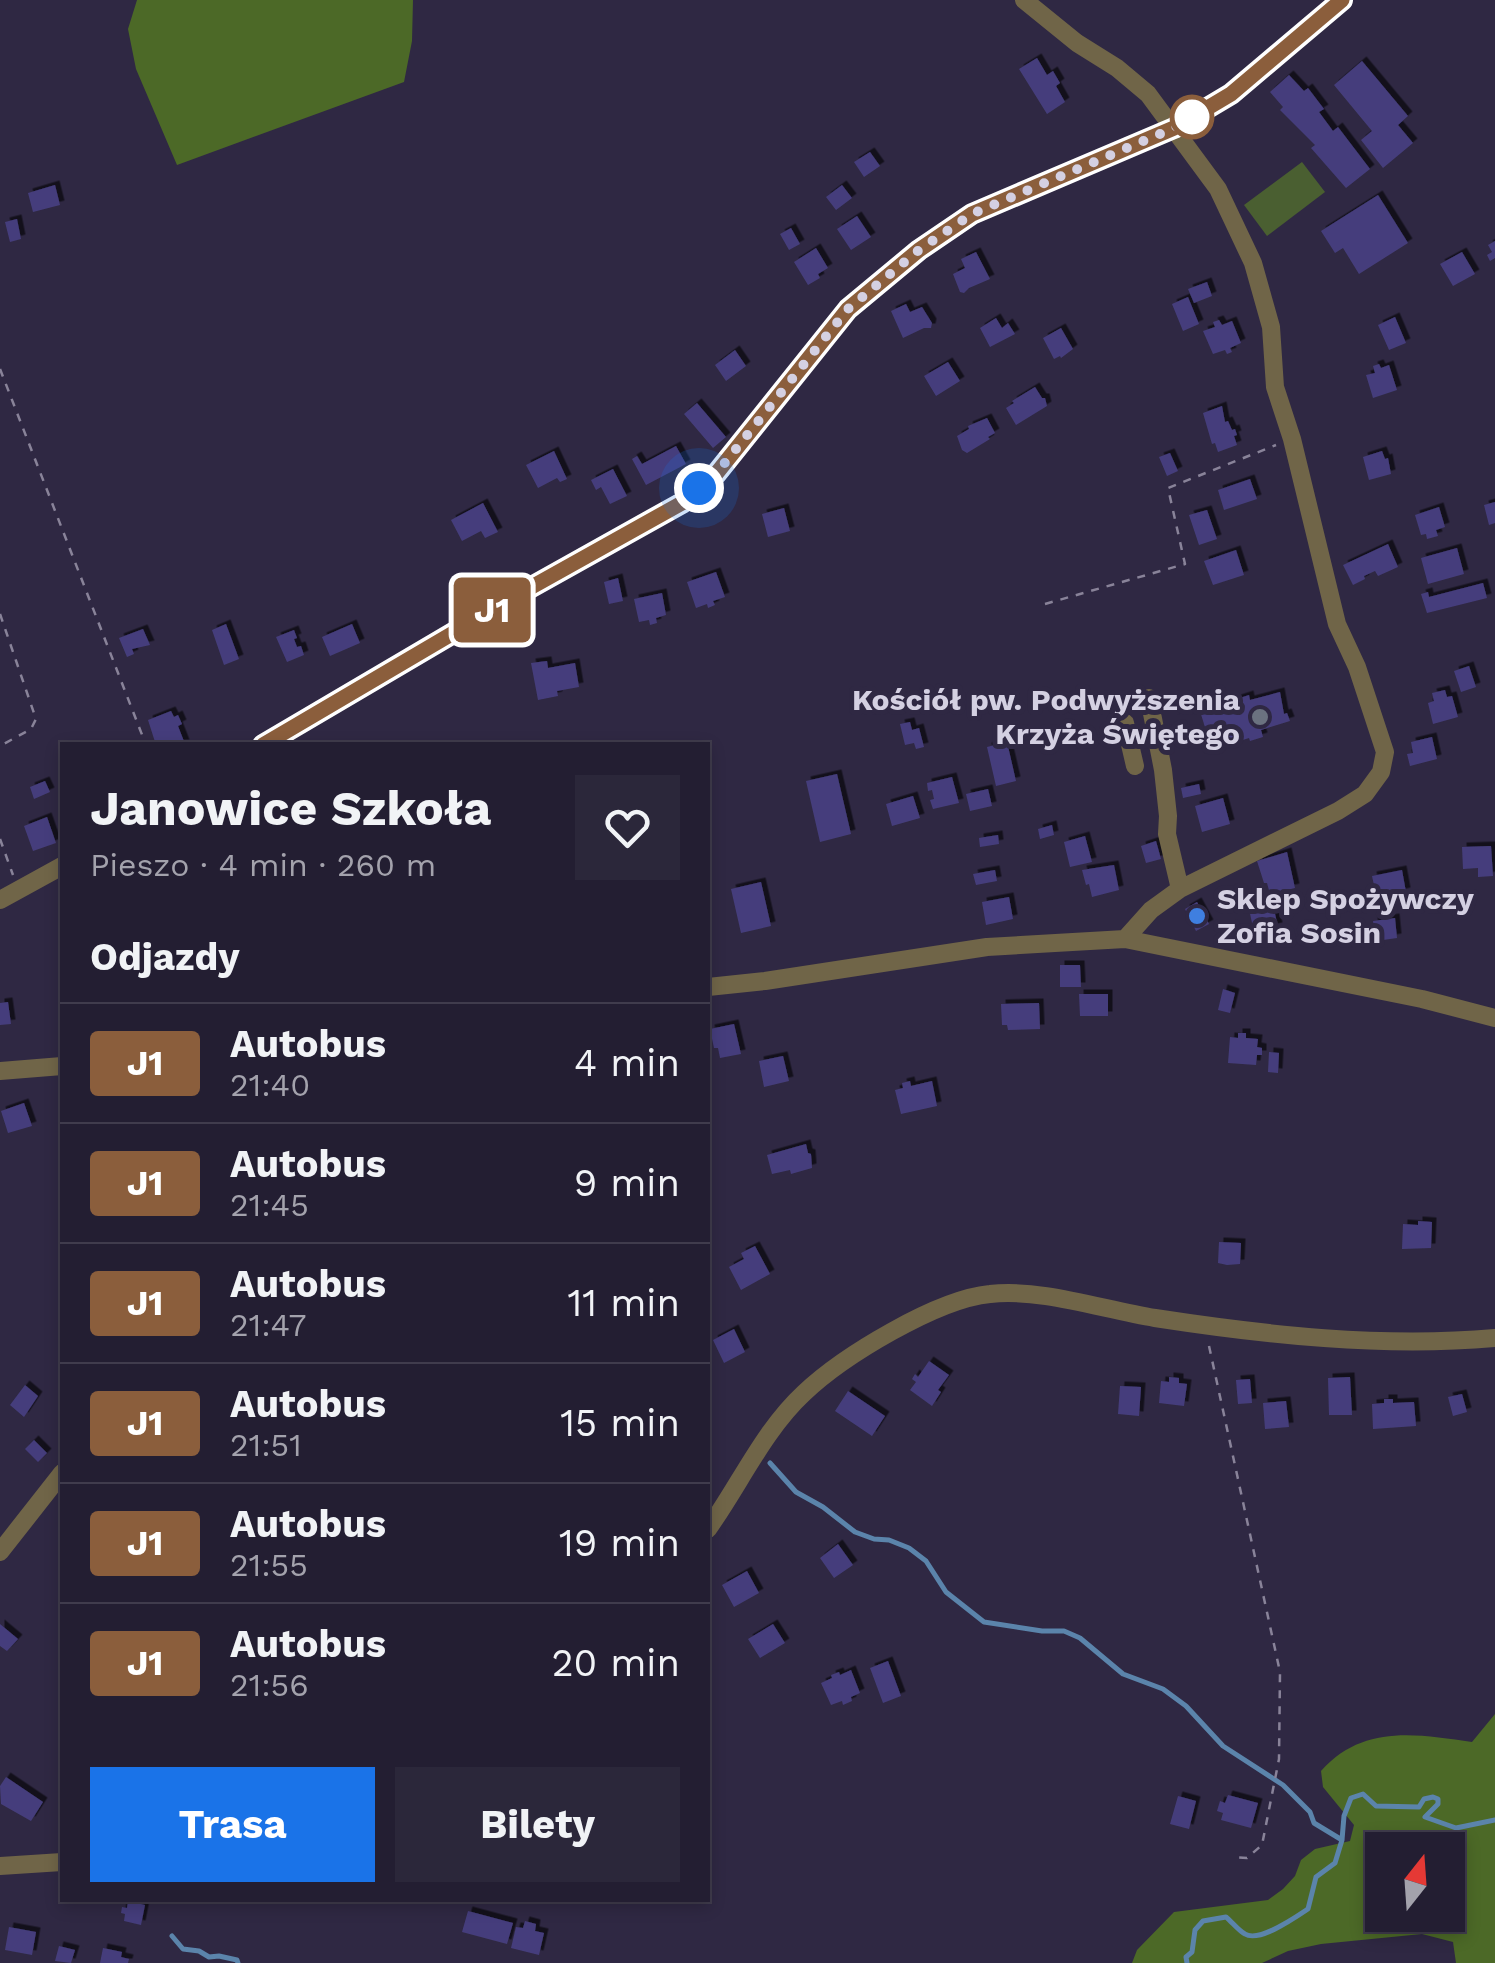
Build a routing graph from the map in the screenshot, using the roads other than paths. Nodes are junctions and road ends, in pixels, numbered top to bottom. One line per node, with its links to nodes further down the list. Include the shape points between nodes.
1 (1024, 0): 3 (street, via 1148,94)
2 (1342, 0): 3 (street, via 1231,94)
3 (1174, 128): 6 (street, via 972,214 848,309 716,474 682,503); 9 (street, via 1218,189 1253,263 1271,327 1275,387 1337,624 1385,752 1365,794)
4 (1149, 698): 9 (street)
5 (1125, 724): 7 (street)
6 (268, 742)
7 (1135, 766)
8 (60, 867): 10 (street)
9 (1180, 889): 11 (street)
10 (0, 900)
11 (1125, 938): 12 (street, via 988,947); 13 (street)
12 (710, 987)
13 (1495, 1018)
14 (60, 1066): 15 (street)
15 (0, 1071)
16 (1495, 1338): 18 (street, via 1334,1338 1011,1293 972,1297 857,1354 802,1394)
17 (60, 1476): 19 (street)
18 (710, 1525)
19 (0, 1552)
20 (60, 1862): 21 (street)
21 (0, 1866)

